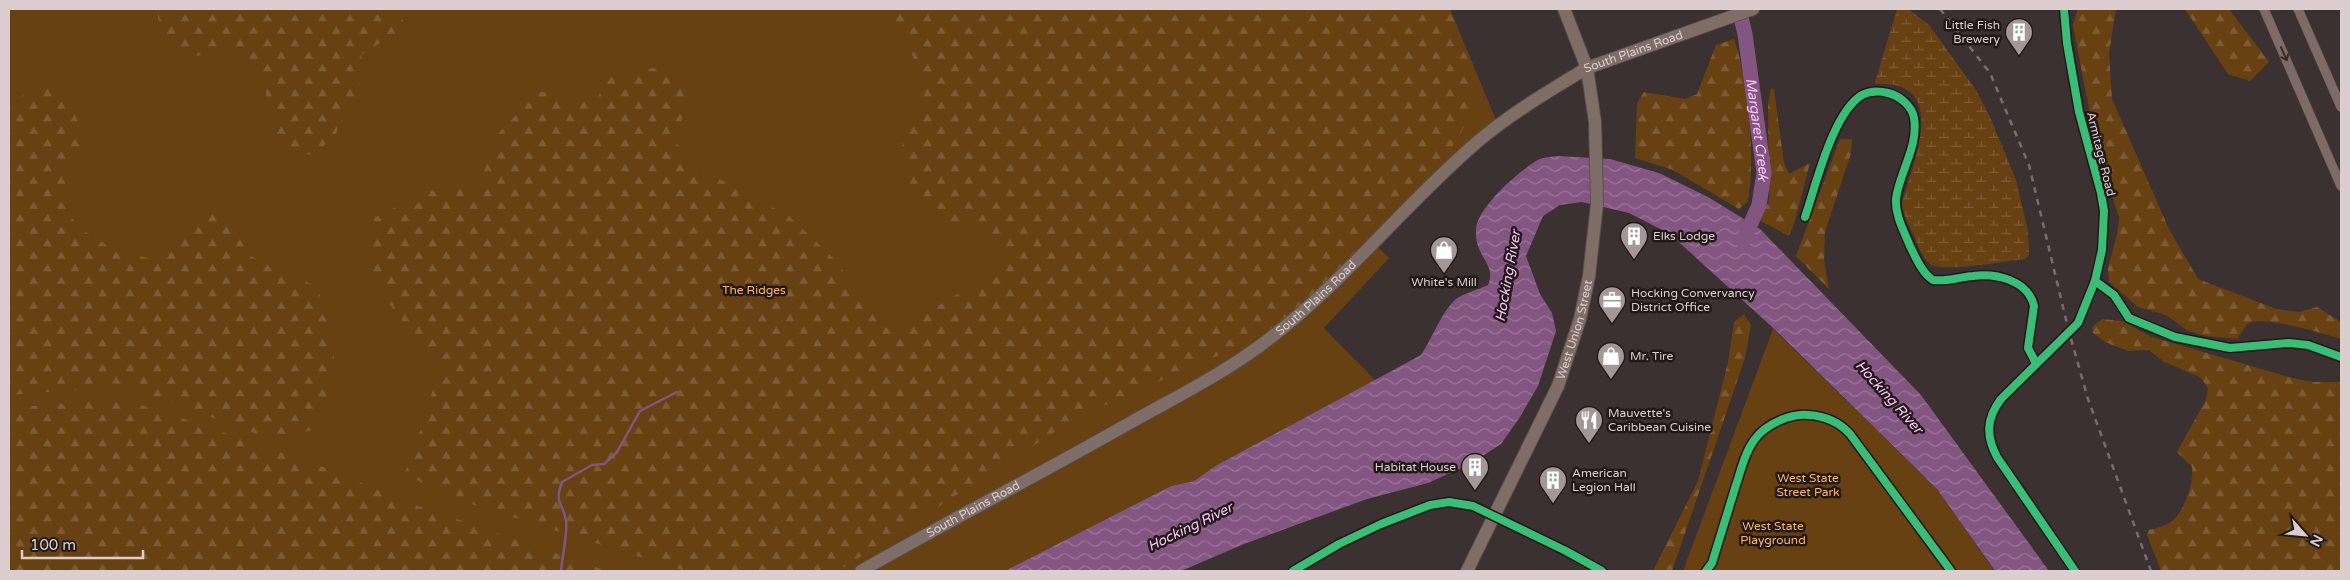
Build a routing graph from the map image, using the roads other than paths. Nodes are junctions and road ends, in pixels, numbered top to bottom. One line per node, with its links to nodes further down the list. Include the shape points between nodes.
1 (1564, 9): 6 (main road, West Union Street)
2 (1753, 9): 6 (main road, South Plains Road)
3 (2064, 9): 11 (street, Armitage Road, via 2079,112 2104,211 2100,260 2078,323 2000,399 1988,426 1998,457)
4 (2264, 9): 8 (street, one-way to 8)
5 (2298, 9): 7 (street)
6 (1586, 68): 9 (main road, South Plains Road, via 1509,117 1477,142 1443,172 1334,283 1266,342 1176,398); 10 (main road, West Union Street, via 1595,122 1598,175 1596,229 1586,292 1566,365)
7 (2341, 107)
8 (2341, 186)
9 (861, 571)
10 (1467, 571)
11 (2075, 571)

